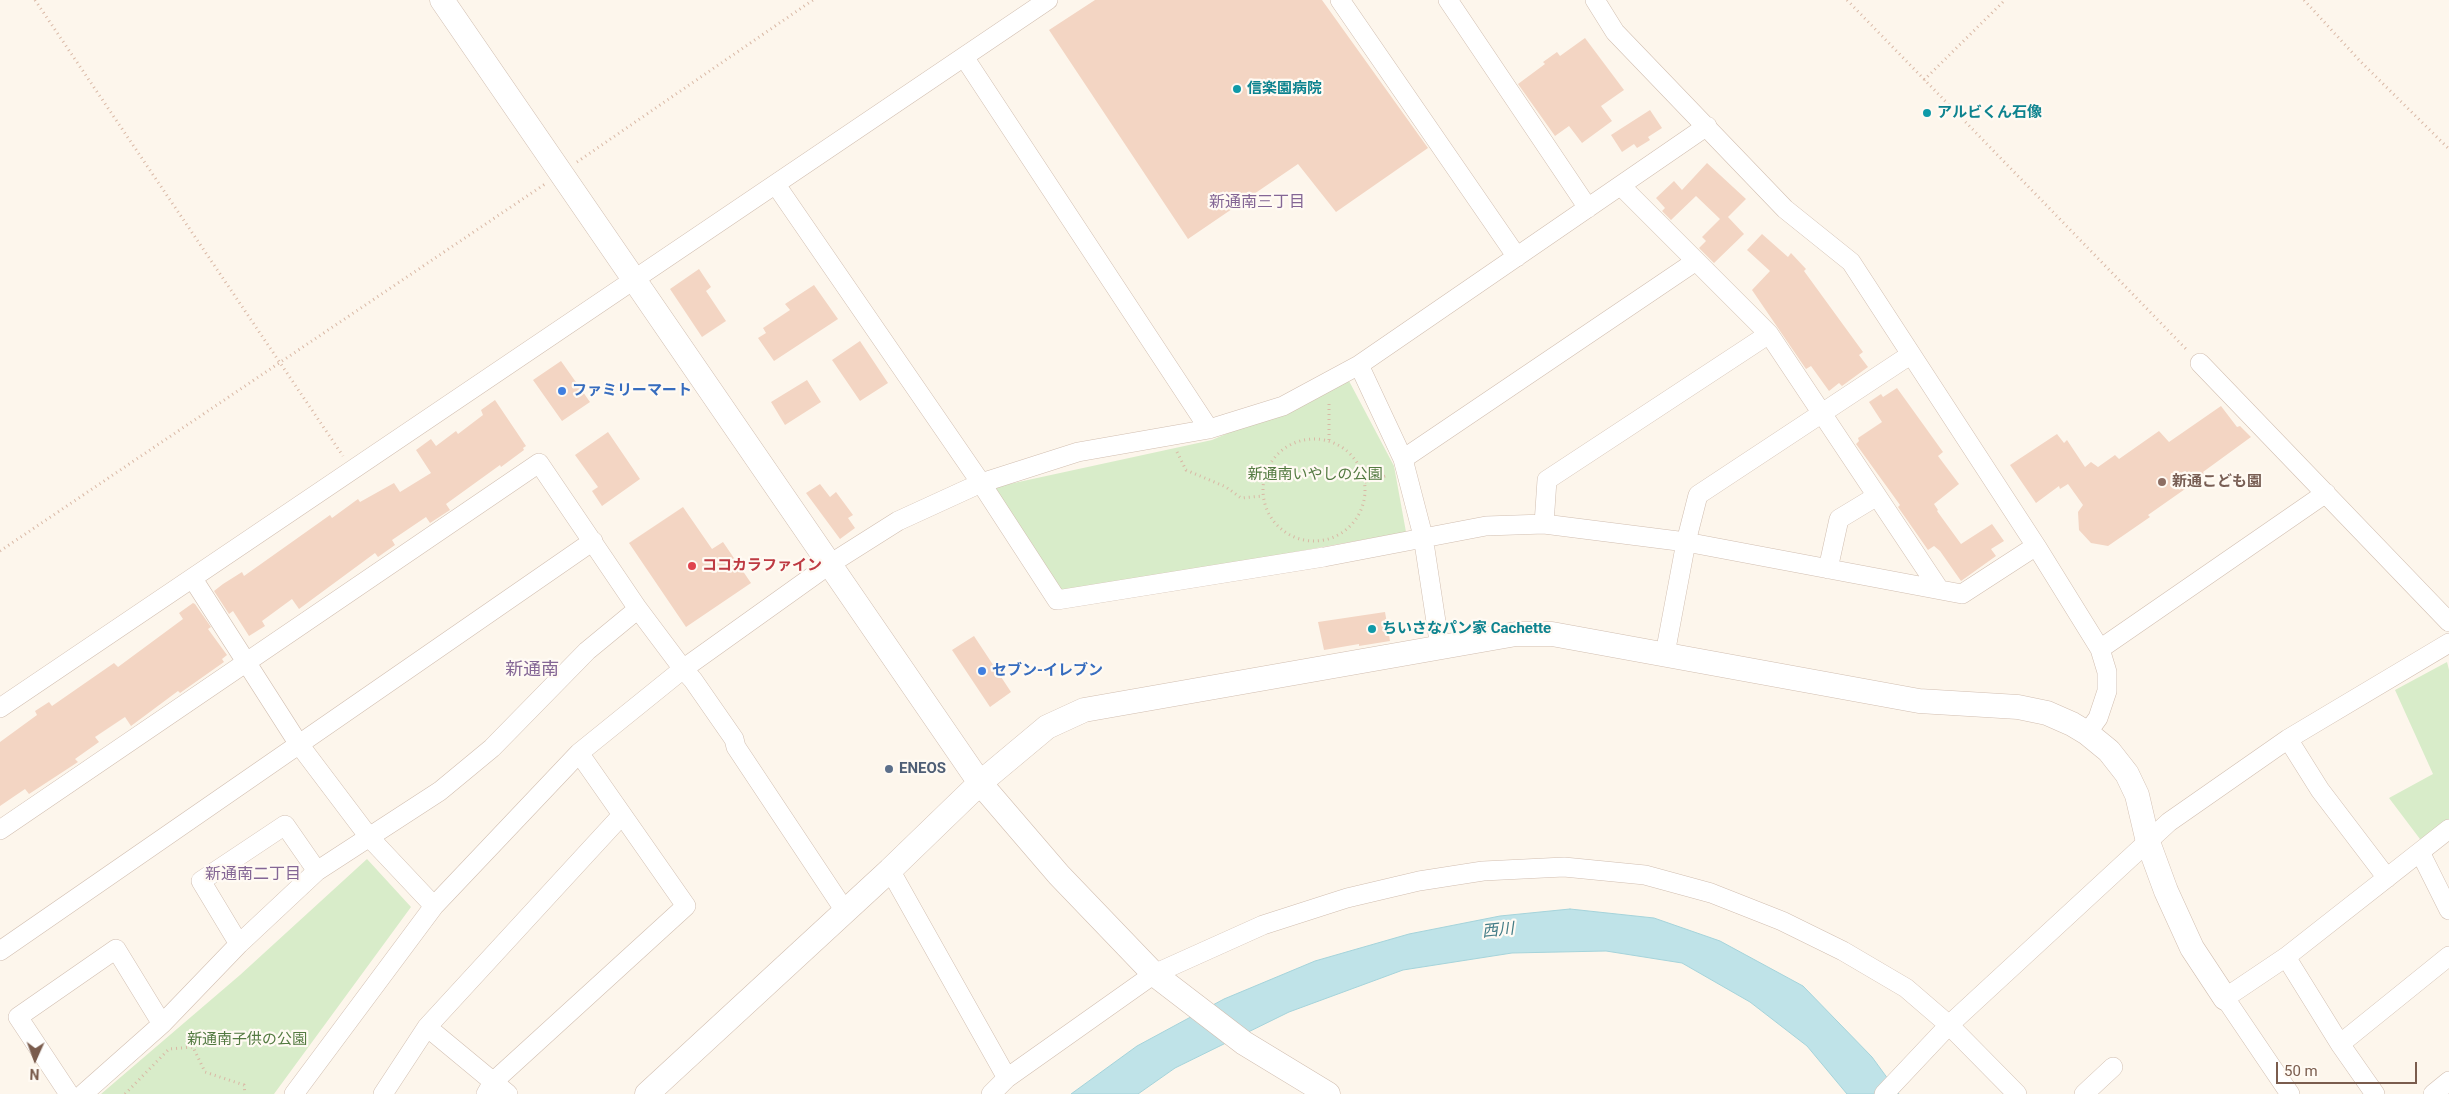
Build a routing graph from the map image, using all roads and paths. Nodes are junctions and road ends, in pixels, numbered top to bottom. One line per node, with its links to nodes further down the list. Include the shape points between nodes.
1 (35, 0): 24 (path)
2 (442, 0): 15 (street)
3 (813, 0): 15 (path)
4 (1048, 0): 11 (street)
5 (1340, 0): 19 (street)
6 (1448, 0): 18 (street)
7 (1595, 0): 13 (street, via 1615,32)
8 (1847, 0): 12 (path)
9 (2005, 0): 12 (path)
10 (2304, 0): 14 (path)
11 (964, 57): 16 (street); 29 (street)
12 (1924, 80): 25 (path)
13 (1707, 126): 17 (street); 23 (street, via 1785,209 1851,262)
14 (2449, 149)
15 (561, 173): 21 (street); 24 (path)
16 (776, 185): 21 (street); 35 (street)
17 (1621, 186): 18 (street); 20 (street)
18 (1588, 208): 19 (street)
19 (1517, 257): 26 (street)
20 (1696, 261): 22 (street); 32 (street)
21 (635, 279): 33 (street); 45 (street)
22 (1769, 334): 28 (street); 39 (street, via 1547,480)
23 (1910, 355): 28 (street); 43 (street)
24 (280, 363): 33 (path); 44 (path)
25 (2200, 363): 36 (street)
26 (1359, 365): 29 (street, via 1283,406); 32 (street)
27 (1330, 398): 30 (path)
28 (1822, 414): 38 (street); 42 (street, via 1698,495)
29 (1209, 429): 35 (street, via 1078,452)
30 (1329, 440): 34 (path, via 1357,460); 37 (path, via 1318,438 1296,442 1277,454 1265,473)
31 (1175, 448): 37 (path, via 1186,470 1226,487 1241,498)
32 (1400, 466): 34 (path); 40 (street)
33 (351, 469): 47 (street)
34 (1365, 482): 37 (path, via 1364,505 1359,516 1342,533 1320,540 1300,539 1282,530 1269,515)
35 (981, 483): 40 (street, via 1057,600 1324,557); 45 (street, via 898,521)
36 (2326, 493): 50 (street); 52 (street)
37 (1263, 496)
38 (1877, 496): 46 (street, via 1839,519); 48 (street)
39 (1544, 524): 40 (street, via 1486,526); 42 (street)
40 (1423, 536): 53 (street)
41 (593, 541): 49 (street); 55 (street, via 539,463); 60 (street)
42 (1686, 542): 46 (street); 54 (street)
43 (2036, 546): 48 (street, via 1962,594); 52 (street)
44 (0, 551)
45 (830, 564): 56 (street); 62 (street)
46 (1828, 568): 48 (street)
47 (194, 578): 55 (street); 57 (street)
48 (1939, 589)
49 (638, 609): 56 (street); 66 (street, via 587,651 492,748 440,791)
50 (2449, 622)
51 (2449, 643): 59 (street)
52 (2107, 644): 58 (street, via 2107,691 2098,718)
53 (1440, 648): 54 (street, via 1516,634 1552,634); 62 (street, via 1084,710 1047,727)
54 (1665, 654): 58 (street, via 1919,700 2018,707 2047,713)
55 (246, 662): 60 (street); 65 (street)
56 (683, 669): 61 (street); 74 (street, via 734,739 736,747)
57 (0, 708)
58 (2087, 733): 67 (street, via 2109,751 2127,774 2138,795)
59 (2288, 739): 67 (street, via 2169,822); 71 (street, via 2320,790)
60 (298, 743): 66 (street); 76 (street)
61 (579, 753): 63 (street); 72 (street)
62 (980, 783): 69 (street); 79 (street, via 1059,875)
63 (622, 815): 83 (street); 88 (street, via 686,906)
64 (2449, 829): 68 (street)
65 (0, 830)
66 (369, 837): 70 (street); 72 (street)
67 (2148, 842): 80 (street, via 2192,948); 82 (street)
68 (2420, 852): 71 (street); 73 (street)
69 (890, 870): 74 (street); 86 (street)
70 (317, 871): 75 (street); 75 (street, via 285,824 201,881)
71 (2387, 878): 78 (street)
72 (434, 906): 93 (street)
73 (2449, 910)
74 (845, 912): 96 (street)
75 (239, 944): 81 (street)
76 (0, 951)
77 (2449, 956): 84 (street)
78 (2286, 957): 80 (street); 84 (street)
79 (1154, 974): 82 (street, via 1263,925 1347,898 1483,871 1564,867 1645,875 1710,893 1782,921 1843,951 1906,988); 86 (street); 98 (street, via 1244,1043)
80 (2225, 998): 102 (street)
81 (162, 1024): 89 (street, via 116,949 18,1017); 90 (street)
82 (1949, 1025): 99 (street); 100 (street)
83 (427, 1027): 88 (street); 94 (street)
84 (2340, 1044): 103 (street)
85 (2113, 1067): 101 (street)
86 (1007, 1078): 97 (street)
87 (2449, 1081): 104 (street)
88 (489, 1088): 95 (street)
89 (69, 1094)
90 (84, 1094)
91 (125, 1094): 92 (path, via 169,1050 193,1046 205,1072 244,1084)
92 (246, 1094)
93 (294, 1094)
94 (382, 1094)
95 (508, 1094)
96 (647, 1094)
97 (991, 1094)
98 (1328, 1094)
99 (1884, 1094)
100 (2017, 1094)
101 (2084, 1094)
102 (2290, 1094)
103 (2375, 1094)
104 (2433, 1094)

